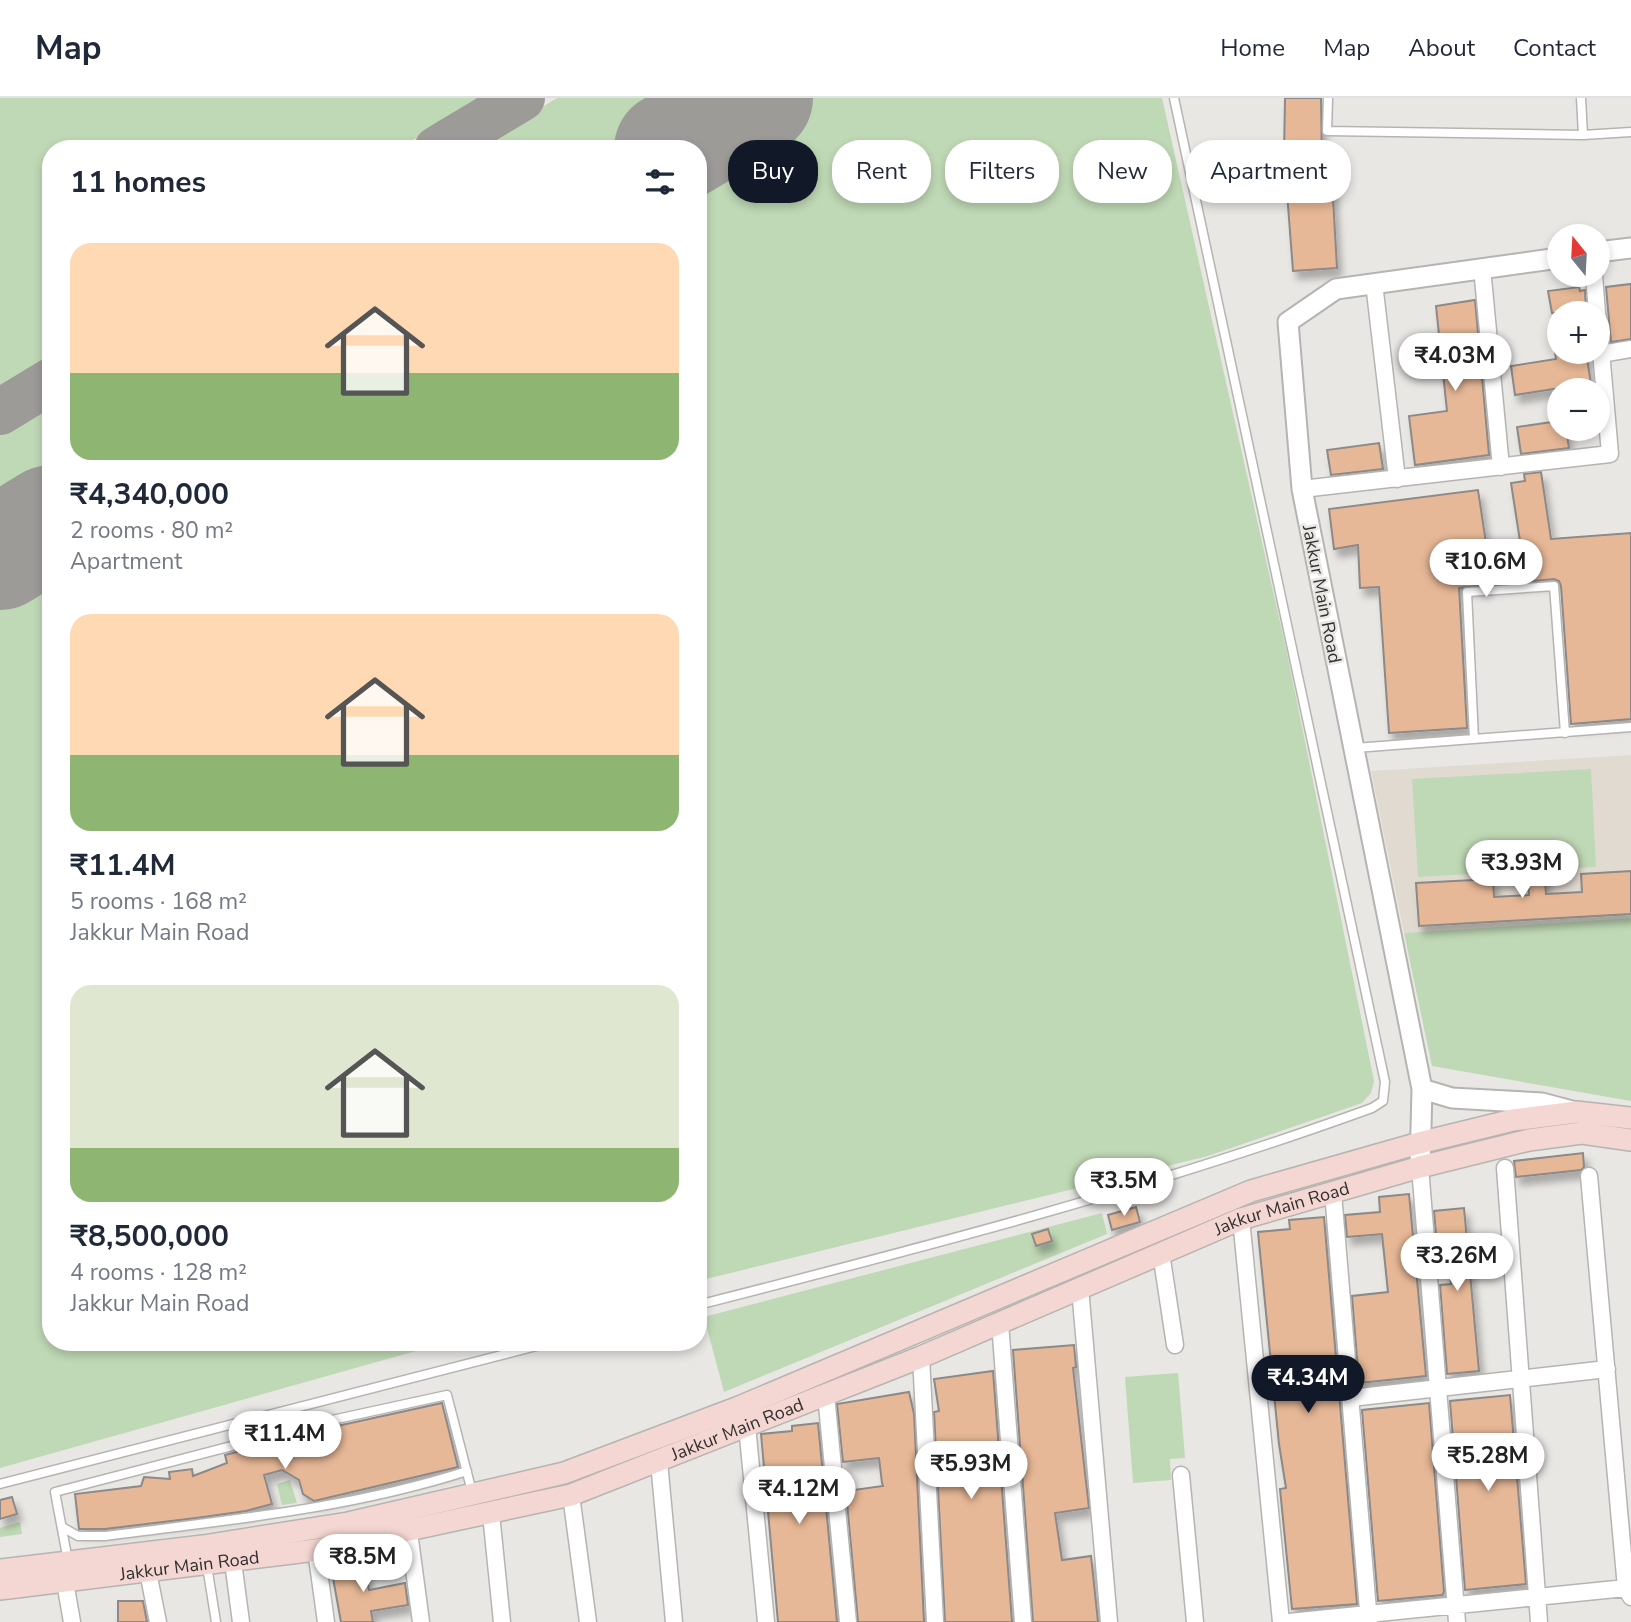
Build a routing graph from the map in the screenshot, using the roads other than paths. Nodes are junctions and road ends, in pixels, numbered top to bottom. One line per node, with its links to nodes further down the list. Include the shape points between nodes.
1 (1174, 98): 33 (lane, via 1385,1082 1383,1101 1264,1147 889,1256)
2 (1328, 98): 5 (lane, via 1327,131)
3 (1581, 98): 5 (lane)
4 (1631, 132): 5 (lane)
5 (1583, 135)
6 (1631, 247): 7 (street)
7 (1610, 250)
8 (1547, 260): 9 (street, Jakkur Main Road)
9 (1482, 268): 10 (street, Jakkur Main Road); 14 (street)
10 (1374, 283): 15 (street); 16 (street, Jakkur Main Road, via 1336,289 1288,322)
11 (1631, 349): 12 (street)
12 (1610, 353)
13 (1602, 364): 14 (street, via 1610,454)
14 (1501, 467): 15 (street)
15 (1397, 478): 16 (street)
16 (1302, 489): 20 (street, Jakkur Main Road)
17 (1631, 727): 18 (lane)
18 (1565, 733): 19 (lane); 19 (lane, via 1554,586 1467,592)
19 (1474, 739): 20 (lane)
20 (1353, 748): 21 (street, Jakkur Main Road)
21 (1422, 1089): 22 (street, via 1452,1098 1542,1102); 25 (street, Jakkur Main Road)
22 (1576, 1112): 23 (main road); 25 (main road, via 1513,1120)
23 (1631, 1118)
24 (1631, 1140): 26 (main road, via 1592,1133 1560,1135)
25 (1419, 1143): 26 (street, Jakkur Main Road); 43 (main road, Jakkur Main Road, via 1251,1191)
26 (1420, 1167): 29 (main road, Jakkur Main Road); 40 (street)
27 (1505, 1168): 39 (street)
28 (1589, 1176): 38 (street)
29 (1333, 1193): 30 (main road, Jakkur Main Road); 42 (street)
30 (1241, 1219): 31 (main road, Jakkur Main Road); 79 (street)
31 (1161, 1254): 32 (main road, Jakkur Main Road); 35 (street)
32 (1080, 1288): 34 (main road, Jakkur Main Road); 77 (street)
33 (707, 1303)
34 (1000, 1323): 37 (main road, Jakkur Main Road); 76 (street)
35 (1175, 1345)
36 (517, 1351): 47 (lane)
37 (921, 1357): 41 (main road, Jakkur Main Road); 75 (street)
38 (1607, 1369): 39 (street); 60 (street)
39 (1520, 1379): 40 (street); 61 (street)
40 (1438, 1388): 42 (street); 62 (street)
41 (826, 1395): 43 (main road, Jakkur Main Road); 74 (street)
42 (1351, 1398): 63 (street)
43 (743, 1417): 44 (main road, Jakkur Main Road); 49 (main road, Jakkur Main Road); 73 (street)
44 (659, 1462): 48 (main road, Jakkur Main Road); 72 (street)
45 (467, 1471): 49 (lane); 51 (lane, via 420,1486 279,1514 105,1536 78,1536); 51 (lane, via 447,1395 55,1492)
46 (1181, 1475): 78 (street)
47 (0, 1484)
48 (571, 1494): 50 (main road, Jakkur Main Road); 71 (street)
49 (473, 1496): 54 (main road, Jakkur Main Road)
50 (491, 1514): 52 (main road, Jakkur Main Road); 70 (street)
51 (62, 1527): 57 (lane)
52 (409, 1532): 53 (main road, Jakkur Main Road); 69 (street)
53 (316, 1550): 55 (main road, Jakkur Main Road); 68 (street)
54 (205, 1555): 55 (main road, Jakkur Main Road); 57 (main road, Jakkur Main Road); 58 (main road, Jakkur Main Road); 66 (lane)
55 (233, 1562): 67 (street)
56 (0, 1570): 57 (main road, Jakkur Main Road)
57 (67, 1571): 58 (main road, Jakkur Main Road); 59 (main road, Jakkur Main Road); 64 (street)
58 (148, 1572): 65 (street)
59 (0, 1589)
60 (1629, 1592): 61 (street)
61 (1537, 1597): 62 (street); 81 (street)
62 (1456, 1614): 63 (street)
63 (1369, 1618): 80 (street)
64 (72, 1622)
65 (158, 1622)
66 (216, 1622)
67 (241, 1622)
68 (326, 1622)
69 (421, 1622)
70 (502, 1622)
71 (589, 1622)
72 (674, 1622)
73 (766, 1622)
74 (848, 1622)
75 (935, 1622)
76 (1023, 1622)
77 (1109, 1622)
78 (1195, 1622)
79 (1281, 1622)
80 (1289, 1622)
81 (1539, 1622)

